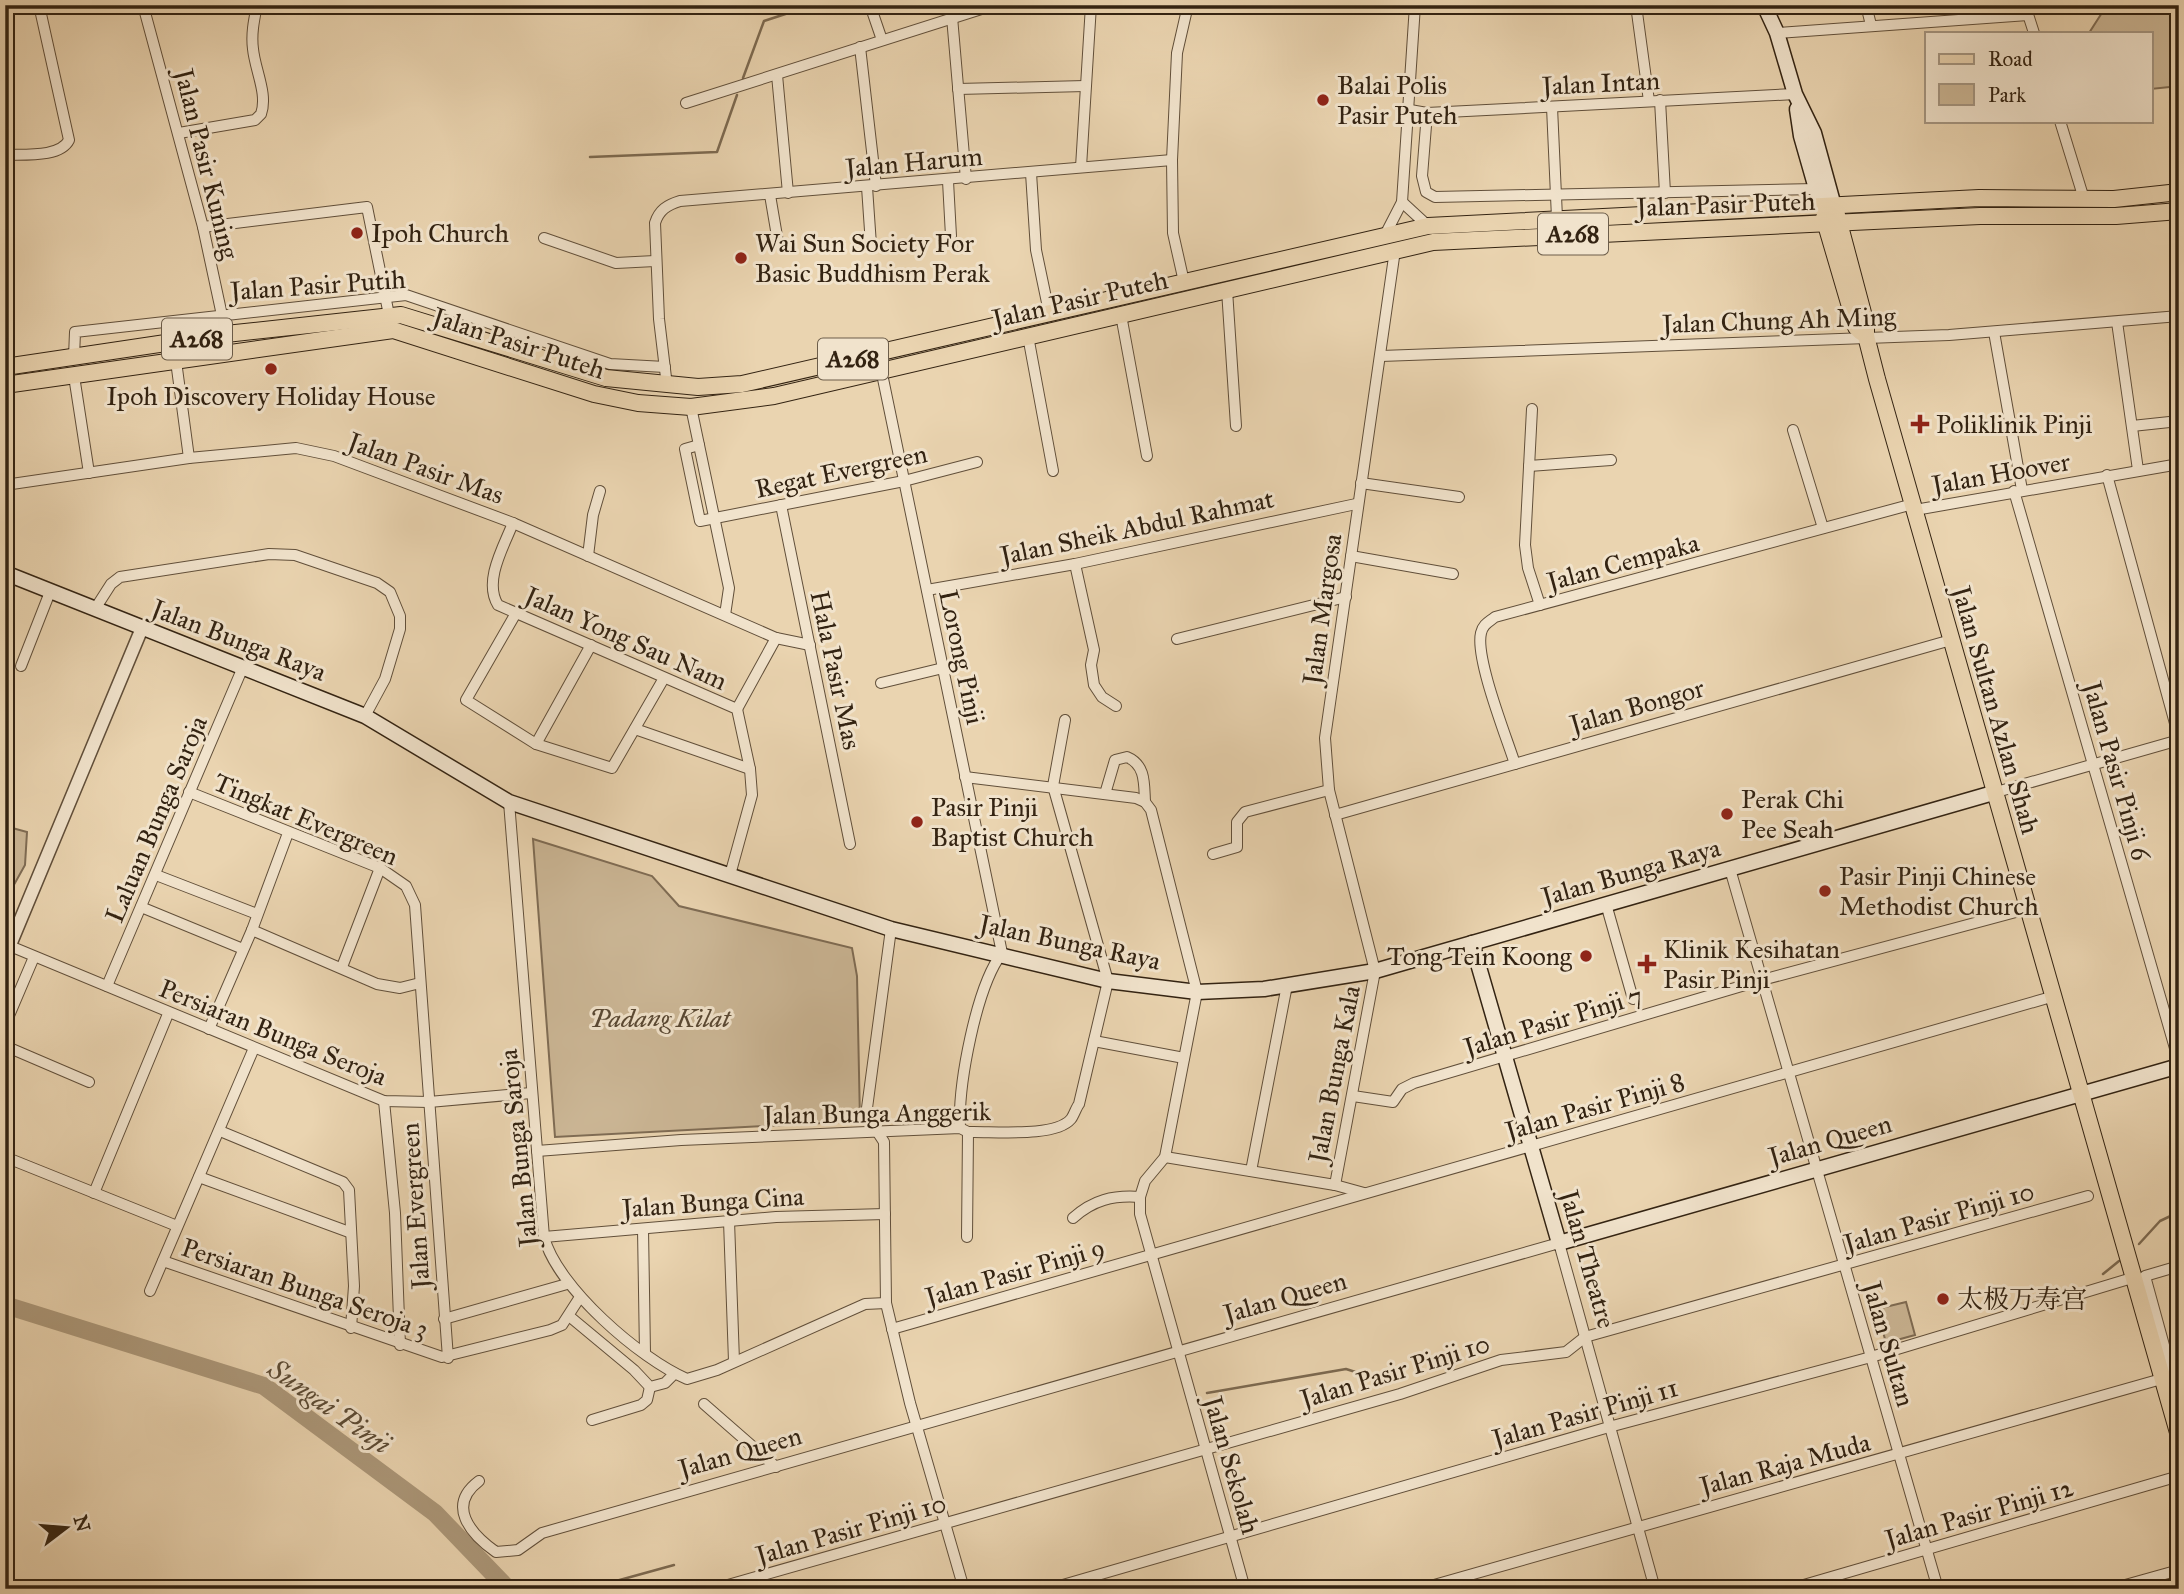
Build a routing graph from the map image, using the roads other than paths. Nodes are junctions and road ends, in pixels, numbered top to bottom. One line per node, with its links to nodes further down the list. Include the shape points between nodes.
1 (39, 5): 30 (street, via 70,134 61,149)
2 (143, 5): 29 (street, Jalan Pasir Kuning)
3 (257, 5): 29 (street, via 252,29 262,88 261,114 255,120)
4 (870, 5): 17 (street)
5 (994, 5): 13 (street)
6 (1091, 5): 20 (street)
7 (1188, 5): 31 (street, via 1177,53)
8 (1415, 5): 26 (street)
9 (1636, 5): 23 (street)
10 (1764, 5): 16 (main road)
11 (1866, 5): 14 (street)
12 (2027, 10): 14 (street); 15 (street)
13 (951, 17): 17 (street); 21 (street)
14 (1871, 25): 16 (street)
15 (2034, 32)
16 (1777, 33): 22 (main road)
17 (882, 40): 18 (street)
18 (860, 47): 19 (street); 36 (street)
19 (776, 75): 24 (street); 40 (street)
20 (1085, 86): 21 (street); 32 (street)
21 (958, 89): 34 (street)
22 (1795, 94): 23 (street, Jalan Intan); 37 (main road, Jalan Sultan Azlan Shah, via 1814,133)
23 (1654, 100): 25 (street, Jalan Intan); 38 (street)
24 (686, 103)
25 (1552, 107): 27 (street, Jalan Intan); 42 (street)
26 (1410, 110): 27 (street, Jalan Intan); 44 (street)
27 (1427, 113): 42 (street, via 1426,192 1435,197)
28 (2060, 122): 43 (street)
29 (179, 133): 50 (street, Jalan Pasir Kuning)
30 (5, 156)
31 (1172, 160): 32 (street, Jalan Harum); 58 (street, via 1173,233)
32 (1081, 167): 33 (street, Jalan Harum)
33 (1031, 173): 34 (street, Jalan Harum); 61 (street, via 1036,250)
34 (966, 179): 35 (street, Jalan Harum)
35 (948, 181): 36 (street, Jalan Harum); 52 (street)
36 (872, 186): 40 (street, Jalan Harum); 55 (street)
37 (1822, 189): 38 (street); 45 (main road, Jalan Sultan Azlan Shah)
38 (1665, 192): 42 (street)
39 (2179, 192): 43 (main road, Jalan Pasir Puteh / A268)
40 (788, 193): 41 (street, Jalan Harum)
41 (770, 195): 54 (street); 57 (street, Jalan Harum, via 680,201 661,210 655,223)
42 (1555, 196): 47 (street)
43 (2084, 199): 45 (main road, Jalan Pasir Puteh / A268, via 1979,198)
44 (1402, 202): 49 (street); 51 (street)
45 (1827, 206): 47 (main road, Jalan Pasir Puteh / A268); 48 (main road, Jalan Sultan Azlan Shah)
46 (2179, 211): 48 (main road, Jalan Pasir Puteh / A268)
47 (1557, 218): 49 (main road, Jalan Pasir Puteh / A268)
48 (1833, 225): 56 (main road, Jalan Pasir Puteh / A268, via 1480,239); 71 (main road, Jalan Sultan Azlan Shah)
49 (1428, 226): 51 (main road, Jalan Pasir Puteh / A268)
50 (203, 227): 60 (street, via 367,207); 62 (street, Jalan Pasir Kuning)
51 (1385, 235): 58 (main road, Jalan Pasir Puteh / A268)
52 (951, 236)
53 (544, 238): 57 (street, via 616,263)
54 (778, 242)
55 (871, 245)
56 (1395, 250): 59 (main road, Jalan Pasir Puteh / A268); 74 (street, Jalan Margosa)
57 (655, 261): 78 (street)
58 (1184, 282): 61 (main road, Jalan Pasir Puteh / A268)
59 (1227, 290): 64 (main road, Jalan Pasir Puteh / A268); 86 (street)
60 (386, 296): 62 (street, Jalan Pasir Putih); 63 (street); 67 (street, Jalan Pasir Putih, via 407,295)
61 (1049, 312): 82 (main road, Jalan Pasir Puteh / A268, via 742,384)
62 (220, 313): 69 (street, Jalan Pasir Kuning); 75 (street, Jalan Pasir Putih, via 75,331)
63 (389, 315): 69 (main road, Jalan Pasir Puteh / A268); 72 (main road, via 395,323 443,337); 73 (main road, Jalan Pasir Puteh / A268, via 410,316)
64 (1121, 316): 70 (main road, Jalan Pasir Puteh / A268); 89 (street)
65 (2179, 316): 66 (street, Jalan Chung Ah Ming)
66 (2117, 322): 68 (street, Jalan Chung Ah Ming); 87 (street)
67 (510, 328): 73 (street); 78 (street, Jalan Pasir Putih, via 610,364)
68 (1994, 332): 71 (street, Jalan Chung Ah Ming); 103 (street, Jalan Pasir Pinji 6)
69 (226, 334): 75 (main road, Jalan Pasir Puteh / A268)
70 (1028, 336): 79 (main road, Jalan Pasir Puteh / A268); 96 (street)
71 (1866, 336): 74 (street, Jalan Chung Ah Ming); 107 (main road, Jalan Sultan Azlan Shah)
72 (451, 346): 76 (main road, Jalan Pasir Puteh / A268, via 393,330); 83 (main road, Jalan Pasir Puteh / A268, via 594,394)
73 (504, 346): 82 (main road, Jalan Pasir Puteh / A268, via 606,378)
74 (1381, 356): 100 (street, Jalan Margosa)
75 (74, 357): 77 (main road, Jalan Pasir Puteh / A268)
76 (176, 361): 80 (main road, Jalan Pasir Puteh / A268); 90 (street)
77 (5, 366)
78 (665, 367): 82 (street)
79 (881, 369): 83 (main road, Jalan Pasir Puteh / A268, via 774,396); 99 (street, Lorong Pinji)
80 (74, 376): 81 (main road, Jalan Pasir Puteh / A268); 97 (street)
81 (5, 385)
82 (667, 386)
83 (691, 407): 108 (street)
84 (1532, 409): 94 (street)
85 (2179, 421): 87 (street)
86 (1236, 426)
87 (2132, 426): 95 (street)
88 (1793, 430): 110 (street)
89 (1147, 456)
90 (189, 458): 97 (street, Jalan Pasir Mas); 109 (street, Jalan Pasir Mas, via 307,449)
91 (1611, 460): 94 (street)
92 (976, 462): 99 (street, Regat Evergreen)
93 (2179, 464): 95 (street, Jalan Hoover)
94 (1529, 466): 119 (street, via 1525,557)
95 (2138, 470): 98 (street, Jalan Hoover)
96 (1053, 471)
97 (89, 473): 101 (street, Jalan Pasir Mas)
98 (2107, 475): 103 (street, Jalan Hoover); 139 (street)
99 (904, 481): 106 (street, Regat Evergreen); 116 (street, Lorong Pinji)
100 (1361, 484): 104 (street); 105 (street, Jalan Margosa)
101 (5, 485)
102 (600, 491): 111 (street)
103 (2018, 491): 107 (street, Jalan Hoover); 142 (street, Jalan Pasir Pinji 6)
104 (1459, 497)
105 (1356, 504): 112 (street, Jalan Margosa); 113 (street, Jalan Sheik Abdul Rahmat)
106 (780, 505): 108 (street, Regat Evergreen); 128 (street, Hala Pasir Mas)
107 (1914, 507): 110 (street, Jalan Cempaka); 126 (main road, Jalan Sultan Azlan Shah)
108 (715, 518): 122 (street, via 729,588)
109 (513, 523): 111 (street, Jalan Pasir Mas); 121 (street, Jalan Yong Sau Nam, via 492,590 498,605)
110 (1824, 527): 119 (street, Jalan Cempaka)
111 (588, 556): 122 (street, Jalan Pasir Mas)
112 (1351, 556): 115 (street); 118 (street, Jalan Margosa)
113 (1075, 564): 116 (street, Jalan Sheik Abdul Rahmat); 134 (street, via 1094,650 1094,685)
114 (5, 573): 117 (main road, Jalan Bunga Raya)
115 (1453, 574)
116 (927, 590): 131 (street, Lorong Pinji)
117 (50, 592): 120 (main road, Jalan Bunga Raya); 129 (street)
118 (1346, 597): 125 (street); 146 (street, Jalan Margosa, via 1325,738)
119 (1540, 605): 141 (street, Jalan Cempaka, via 1495,617 1480,634 1482,661)
120 (95, 608): 123 (main road, Jalan Bunga Raya); 136 (street, Jalan Bunga Raya, via 120,577 269,554 295,555 377,583 393,599 400,629 385,678)
121 (516, 613): 127 (street, Jalan Yong Sau Nam); 140 (street, via 466,700)
122 (725, 615): 124 (street, Jalan Pasir Mas)
123 (142, 628): 130 (main road, Jalan Bunga Raya); 169 (street)
124 (776, 638): 128 (street, Jalan Pasir Mas); 135 (street)
125 (1177, 639)
126 (1951, 640): 141 (street, Jalan Bongor); 148 (main road, Jalan Sultan Azlan Shah)
127 (591, 645): 132 (street, Jalan Yong Sau Nam); 140 (street)
128 (810, 645): 154 (street, Hala Pasir Mas)
129 (21, 666)
130 (243, 667): 136 (main road, Jalan Bunga Raya); 147 (street, Laluan Bunga Saroja)
131 (943, 668): 133 (street); 144 (street, Lorong Pinji)
132 (663, 678): 135 (street, Jalan Yong Sau Nam); 138 (street)
133 (881, 683)
134 (1116, 706)
135 (737, 709): 143 (street, Jalan Yong Sau Nam)
136 (365, 716): 150 (main road, Jalan Bunga Raya)
137 (1065, 720): 145 (street)
138 (635, 729): 140 (street, via 612,768); 143 (street)
139 (2179, 739): 142 (street)
140 (536, 744)
141 (1515, 764): 152 (street, Jalan Bongor)
142 (2094, 764): 148 (street); 190 (street, Jalan Pasir Pinji 6)
143 (750, 769): 159 (street, Jalan Yong Sau Nam, via 752,795)
144 (965, 777): 145 (street); 170 (street, Lorong Pinji)
145 (1053, 786): 149 (street); 175 (street)
146 (1329, 790): 152 (street, Jalan Margosa); 155 (street, via 1245,812 1237,822 1237,847)
147 (189, 792): 153 (street, Tingkat Evergreen); 158 (street, Laluan Bunga Saroja)
148 (1993, 793): 157 (main road, Jalan Bunga Raya); 163 (main road, Jalan Sultan Azlan Shah)
149 (1105, 794): 151 (street); 151 (street, via 1115,760 1127,757 1141,769)
150 (509, 802): 159 (main road, Jalan Bunga Raya); 193 (street, Jalan Bunga Saroja)
151 (1145, 802): 179 (street, via 1151,810)
152 (1335, 815): 173 (street, Jalan Margosa)
153 (288, 833): 156 (street, Tingkat Evergreen); 164 (street)
154 (850, 844)
155 (1213, 854)
156 (380, 868): 160 (street, Tingkat Evergreen); 172 (street)
157 (1730, 869): 161 (main road, Jalan Bunga Raya); 174 (street, Jalan Sultan)
158 (156, 875): 162 (street, Laluan Bunga Saroja); 164 (street)
159 (730, 875): 165 (main road, Jalan Bunga Raya)
160 (406, 886): 176 (street, Jalan Evergreen, via 415,905)
161 (1606, 904): 167 (main road, Jalan Bunga Raya); 181 (street)
162 (141, 906): 168 (street); 178 (street, Laluan Bunga Saroja)
163 (2026, 909): 174 (street, Jalan Pasir Pinji 7); 180 (main road, Jalan Sultan Azlan Shah)
164 (257, 914): 166 (street)
165 (891, 929): 170 (main road, Jalan Bunga Raya); 200 (street, via 867,1108 869,1119)
166 (252, 930): 168 (street); 172 (street)
167 (1472, 943): 173 (main road, Jalan Bunga Raya); 189 (main road, Jalan Theatre)
168 (243, 949): 184 (street)
169 (8, 951): 171 (street, Persiaran Bunga Seroja)
170 (1002, 953): 175 (main road, Jalan Bunga Raya); 198 (street, via 992,966 961,1086)
171 (34, 957): 178 (street, Persiaran Bunga Seroja); 183 (street)
172 (342, 967): 176 (street, via 377,984 400,988)
173 (1375, 971): 177 (main road, Jalan Bunga Raya); 195 (street, Jalan Bunga Kala)
174 (1762, 980): 189 (street, Jalan Pasir Pinji 7); 191 (street, Jalan Sultan)
175 (1108, 981): 179 (main road, Jalan Bunga Raya); 185 (street, Jalan Bunga Anggerik)
176 (420, 983): 197 (street, Jalan Evergreen)
177 (1287, 985): 179 (main road, Jalan Bunga Raya); 206 (street)
178 (107, 986): 182 (street, Persiaran Bunga Seroja)
179 (1197, 992): 188 (street)
180 (2051, 997): 191 (street, Jalan Pasir Pinji 8); 194 (main road, Jalan Sultan Azlan Shah)
181 (1633, 999)
182 (168, 1014): 184 (street, Persiaran Bunga Seroja); 209 (street)
183 (5, 1026)
184 (209, 1029): 187 (street, Persiaran Bunga Seroja)
185 (1094, 1041): 188 (street); 198 (street, Jalan Bunga Anggerik, via 1079,1104 1059,1128)
186 (5, 1046): 192 (street)
187 (254, 1048): 196 (street, Persiaran Bunga Seroja); 199 (street)
188 (1184, 1058): 204 (street)
189 (1505, 1058): 195 (street, Jalan Pasir Pinji 7, via 1414,1083 1402,1088 1393,1102); 201 (main road, Jalan Theatre)
190 (2179, 1064): 194 (main road, Jalan Queen)
191 (1789, 1072): 201 (street, Jalan Pasir Pinji 8); 205 (street, Jalan Sultan)
192 (89, 1083)
193 (531, 1093): 197 (street, Persiaran Bunga Seroja); 202 (street, Jalan Bunga Saroja)
194 (2079, 1094): 205 (main road, Jalan Queen); 226 (main road, Jalan Sultan Azlan Shah)
195 (1353, 1096): 208 (street, Jalan Bunga Kala)
196 (384, 1101): 197 (street, Persiaran Bunga Seroja); 236 (street)
197 (429, 1102): 232 (street, Jalan Evergreen)
198 (964, 1130): 200 (street, Jalan Bunga Anggerik); 220 (street)
199 (220, 1131): 207 (street); 218 (street, via 343,1182 352,1204)
200 (881, 1133): 202 (street, Jalan Bunga Anggerik, via 774,1135); 213 (street)
201 (1531, 1146): 210 (street, Jalan Pasir Pinji 8); 221 (main road, Jalan Theatre)
202 (537, 1151): 219 (street, Jalan Bunga Saroja)
203 (5, 1157): 209 (street)
204 (1165, 1157): 206 (street); 212 (street, via 1145,1181)
205 (1817, 1169): 221 (main road, Jalan Queen); 224 (street, Jalan Sultan)
206 (1251, 1171): 208 (street)
207 (199, 1177): 216 (street); 218 (street)
208 (1335, 1185): 210 (street)
209 (94, 1193): 216 (street)
210 (1366, 1193): 222 (street, Jalan Pasir Pinji 8)
211 (2088, 1196): 224 (street, Jalan Pasir Pinji 10)
212 (1140, 1197): 214 (street, via 1110,1197); 222 (street, Jalan Sekolah)
213 (886, 1214): 215 (street, Jalan Bunga Cina); 230 (street)
214 (1073, 1218)
215 (729, 1221): 217 (street, Jalan Bunga Cina); 241 (street)
216 (177, 1226): 223 (street)
217 (643, 1229): 219 (street, Jalan Bunga Cina); 237 (street)
218 (349, 1232): 233 (street, via 354,1286)
219 (544, 1237): 227 (street, Jalan Bunga Saroja)
220 (967, 1237)
221 (1559, 1243): 235 (street, Jalan Theatre); 238 (street, Jalan Queen)
222 (1150, 1255): 234 (street, Jalan Pasir Pinji 9); 238 (street, Jalan Sekolah)
223 (163, 1261): 228 (street); 233 (street, Persiaran Bunga Seroja 3)
224 (1845, 1266): 235 (street, Jalan Pasir Pinji 10); 239 (street, Jalan Sultan)
225 (2179, 1266): 243 (street, via 2145,1276)
226 (2132, 1278): 239 (street, Jalan Pasir Pinji 11); 243 (main road, Jalan Sultan Azlan Shah)
227 (567, 1284): 229 (street, Jalan Bunga Saroja); 232 (street)
228 (150, 1291)
229 (580, 1297): 231 (street, Persiaran Bunga Seroja 3); 237 (street, Jalan Bunga Saroja)
230 (886, 1303): 234 (street); 241 (street, via 865,1304)
231 (569, 1316): 240 (street, Persiaran Bunga Seroja 3, via 551,1330); 244 (street)
232 (444, 1319): 240 (street, Jalan Evergreen)
233 (351, 1328): 236 (street, Persiaran Bunga Seroja 3)
234 (892, 1329): 249 (street)
235 (1585, 1337): 250 (street, Jalan Theatre); 252 (street, Jalan Pasir Pinji 10, via 1566,1352 1501,1360)
236 (400, 1345): 240 (street, Persiaran Bunga Seroja 3)
237 (645, 1353): 242 (street, Jalan Bunga Saroja)
238 (1178, 1353): 249 (street, Jalan Queen); 252 (street, Jalan Sekolah)
239 (1871, 1357): 250 (street, Jalan Pasir Pinji 11); 253 (street, Jalan Sultan)
240 (448, 1358)
241 (734, 1361): 242 (street, via 687,1379)
242 (674, 1374): 244 (street)
243 (2167, 1377): 245 (street); 247 (main road, Jalan Sultan Azlan Shah); 251 (main road, Jalan Sultan Azlan Shah); 253 (street, Jalan Raja Muda)
244 (650, 1387): 248 (street, via 641,1405)
245 (2179, 1400)
246 (704, 1404): 254 (street)
247 (2179, 1415)
248 (592, 1420)
249 (919, 1427): 254 (street, Jalan Queen); 257 (street)
250 (1609, 1427): 258 (street, Jalan Theatre); 259 (street, Jalan Pasir Pinji 11)
251 (2179, 1436)
252 (1206, 1450): 257 (street, Jalan Pasir Pinji 10); 259 (street, Jalan Sekolah)
253 (1899, 1455): 258 (street, Jalan Raja Muda); 260 (street, Jalan Sultan)
254 (776, 1467): 256 (street, Jalan Queen, via 542,1533 518,1550 496,1552 462,1509 467,1491)
255 (2179, 1476): 260 (street, Jalan Pasir Pinji 12)
256 (480, 1481)
257 (946, 1524): 262 (street, Jalan Pasir Pinji 10); 263 (street)
258 (1635, 1526): 266 (street, Jalan Raja Muda); 267 (street, Jalan Theatre)
259 (1230, 1535): 264 (street, Jalan Pasir Pinji 11); 265 (street, Jalan Sekolah)
260 (1927, 1551): 268 (street, Jalan Pasir Pinji 12); 269 (street, Jalan Sultan)
261 (2179, 1570): 270 (street)
262 (714, 1589)
263 (964, 1589)
264 (1049, 1589)
265 (1245, 1589)
266 (1420, 1589)
267 (1655, 1589)
268 (1790, 1589)
269 (1938, 1589)
270 (2111, 1589)

